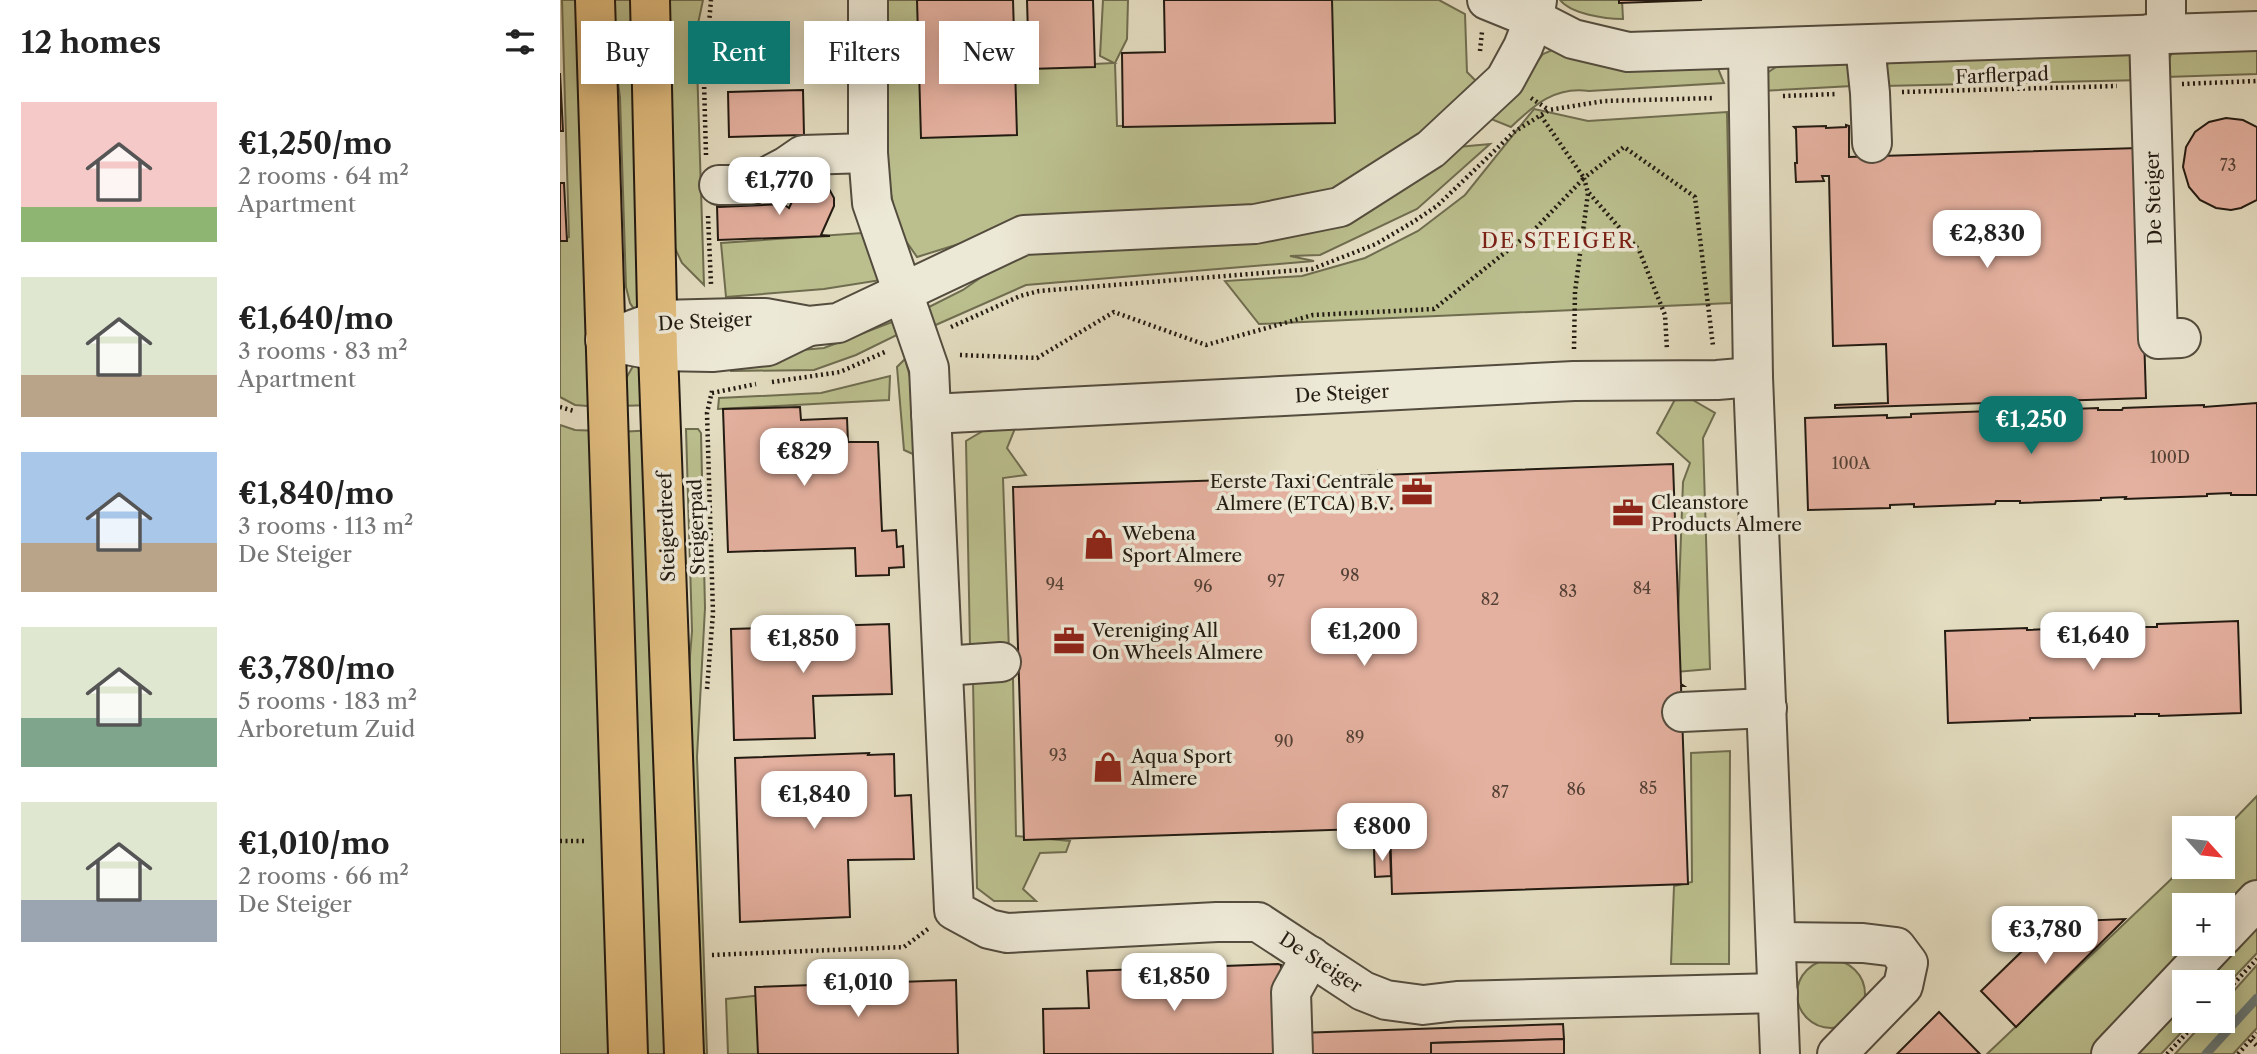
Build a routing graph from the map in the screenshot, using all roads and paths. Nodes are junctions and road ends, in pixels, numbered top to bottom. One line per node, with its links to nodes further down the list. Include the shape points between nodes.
1 (595, 0): 25 (main road)
2 (650, 0): 22 (main road, Steigerdreef)
3 (711, 0): 19 (path, Steigerpad, via 704,82)
4 (868, 0): 17 (street)
5 (1487, 0): 6 (street)
6 (1536, 10): 10 (street, via 1573,39 1628,52); 21 (street, De Steiger, via 1505,79 1431,149 1340,207 1255,224 1024,235)
7 (2160, 23): 8 (street); 9 (street); 12 (street, De Steiger)
8 (2257, 31)
9 (1865, 46): 10 (street); 13 (street)
10 (1748, 49): 14 (street)
11 (2257, 81): 12 (path, Farflerpad)
12 (2150, 86): 13 (path, Farflerpad); 24 (street, De Steiger, via 2158,339)
13 (1870, 93): 14 (path, Farflerpad); 16 (street)
14 (1748, 97): 28 (street)
15 (1541, 116): 18 (path)
16 (1872, 143)
17 (868, 153): 19 (street, via 803,155 751,185); 21 (street, via 872,203)
18 (1584, 178): 20 (path); 26 (path, via 1536,228 1434,309 1313,315 1206,345 1114,312 1037,358); 28 (path, via 1624,147 1695,197)
19 (711, 186): 23 (path, Steigerpad)
20 (1588, 193): 27 (path, via 1639,250 1665,315); 29 (path, via 1575,292)
21 (904, 293): 23 (street, De Steiger, via 838,323 809,326 768,346); 26 (street)
22 (659, 335): 23 (street, De Steiger); 25 (street, De Steiger); 53 (main road, Steigerdreef)
23 (711, 335): 33 (path, Steigerpad, via 712,393 707,413 713,613)
24 (2181, 338)
25 (605, 340): 52 (main road)
26 (925, 353): 30 (street)
27 (1669, 379): 28 (street, De Steiger); 29 (street, De Steiger)
28 (1735, 379): 34 (street)
29 (1574, 381): 30 (street, De Steiger)
30 (931, 414): 32 (street)
31 (1001, 662): 32 (street)
32 (943, 666): 39 (street)
33 (707, 695)
34 (1767, 708): 35 (street); 41 (street)
35 (1682, 712)
36 (560, 841): 37 (path)
37 (586, 841)
38 (2257, 900): 40 (street)
39 (954, 911): 44 (street, De Steiger, via 1007,933 1258,922); 45 (path, via 904,947 709,955)
40 (2235, 923)
41 (1776, 942): 47 (street); 57 (street, via 1896,947 1908,963 1903,986)
42 (2204, 956): 58 (street)
43 (2257, 959): 46 (path)
44 (1321, 962): 47 (street, De Steiger, via 1363,991 1386,1000 1423,1005 1457,1000); 54 (street, via 1291,992); 55 (street, via 1311,1004)
45 (710, 967)
46 (2235, 982)
47 (1778, 993): 56 (street)
48 (2187, 1033): 59 (path)
49 (2257, 1033): 50 (path)
50 (2251, 1040): 51 (path); 60 (path)
51 (2257, 1046)
52 (628, 1054)
53 (684, 1054)
54 (1293, 1054)
55 (1311, 1054)
56 (1780, 1054)
57 (1837, 1054)
58 (2111, 1054)
59 (2167, 1054)
60 (2238, 1054)

